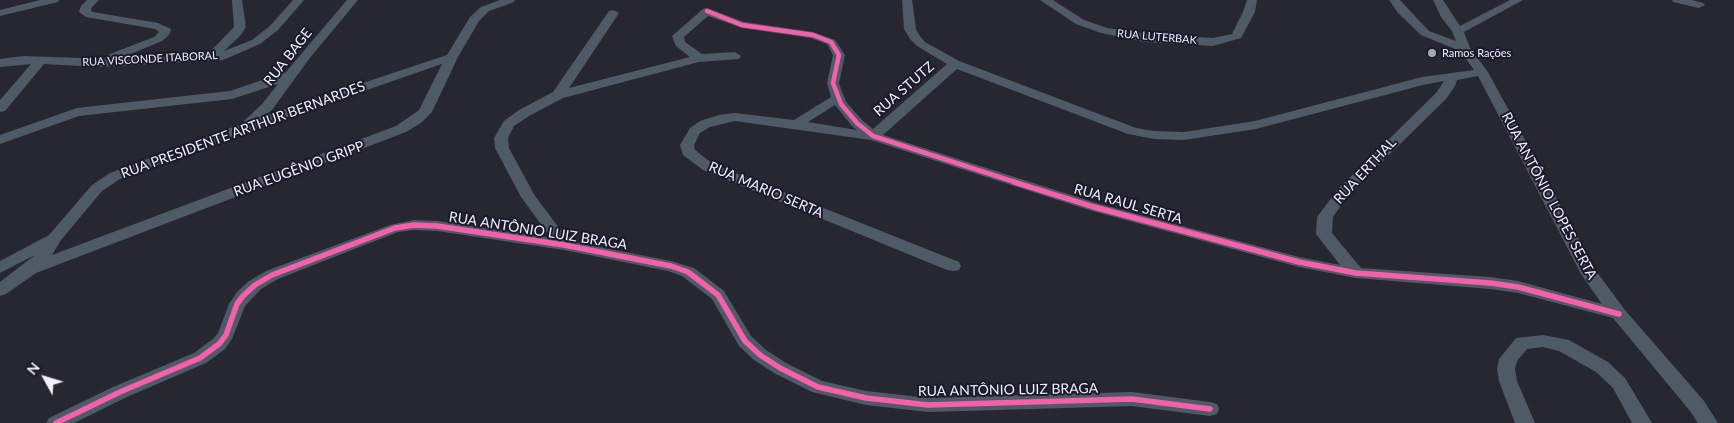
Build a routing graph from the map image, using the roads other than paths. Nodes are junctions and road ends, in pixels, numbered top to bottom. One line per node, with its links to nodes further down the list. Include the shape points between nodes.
1 (54, 0): 16 (street)
2 (94, 0): 25 (street, via 85,12 90,16 165,29 158,39)
3 (237, 0): 22 (street, via 240,27)
4 (299, 0): 22 (street, RUA VISCONDE ITABORAL, via 274,28 256,42)
5 (353, 0): 29 (street, RUA BAGE)
6 (510, 0): 21 (street, RUA EUGÊNIO GRIPP, via 478,14)
7 (907, 0): 27 (street, via 910,30 914,37)
8 (1045, 0): 9 (street, RUA LUTERBAK, via 1080,22 1104,32 1213,42 1237,36 1250,12)
9 (1252, 0)
10 (1394, 0): 19 (street, via 1425,34)
11 (1438, 0): 18 (street, RUA ANTÔNIO LOPES SERTA)
12 (1518, 0): 18 (street)
13 (1677, 0): 14 (street)
14 (1699, 5)
15 (707, 6): 23 (street, via 678,36 680,44); 32 (street, RUA RAUL SERTA, via 742,25 813,35 831,42 839,55 833,83)
16 (0, 13)
17 (613, 13): 31 (street)
18 (1458, 31): 19 (street, RUA ANTÔNIO LOPES SERTA)
19 (1464, 48): 28 (street, RUA ANTÔNIO LOPES SERTA)
20 (736, 56): 23 (street)
21 (452, 57): 35 (street, RUA PRESIDENTE ARTHUR BERNARDES); 42 (street, RUA EUGÊNIO GRIPP, via 425,112 401,129)
22 (210, 58): 25 (street, RUA VISCONDE ITABORAL)
23 (699, 58): 31 (street)
24 (41, 60): 25 (street, RUA VISCONDE ITABORAL); 26 (street, RUA VISCONDE ITABORAL); 33 (street)
25 (100, 63)
26 (0, 64)
27 (955, 64): 30 (street, via 1133,131 1184,136 1256,125 1422,81); 36 (street, RUA STUTZ)
28 (1482, 72): 30 (street); 45 (street, RUA ANTÔNIO LOPES SERTA, via 1589,274)
29 (291, 76): 35 (street, RUA BAGE, via 267,107); 37 (street, via 216,97 77,112)
30 (1451, 77): 43 (street, RUA ERTHAL, via 1441,96 1342,192 1325,217 1324,234)
31 (558, 95): 39 (street, via 509,124 501,138 502,148 528,197)
32 (838, 98): 34 (street); 36 (street, RUA RAUL SERTA, via 848,114)
33 (0, 108)
34 (796, 124): 36 (street, RUA MARIO SERTA); 40 (street, RUA MARIO SERTA, via 736,117 719,119 695,131 687,145 688,152 708,167 740,181)
35 (243, 128): 38 (street, RUA PRESIDENTE ARTHUR BERNARDES, via 115,176 97,188)
36 (873, 136): 43 (street, RUA RAUL SERTA, via 1094,207 1299,262)
37 (0, 140)
38 (55, 237): 41 (street); 42 (street, via 44,257)
39 (564, 245): 46 (street, RUA ANTÔNIO LUIZ BRAGA, via 652,261 688,272 718,295 746,341 760,355 818,387 866,398 928,405 1132,399); 47 (street, RUA ANTÔNIO LUIZ BRAGA, via 437,226 395,228 272,275 243,296 226,336 200,358)
40 (953, 266)
41 (0, 268)
42 (30, 269): 44 (street)
43 (1356, 273): 45 (street, RUA RAUL SERTA, via 1518,287)
44 (0, 290)
45 (1618, 314): 50 (street, RUA ANTÔNIO LOPES SERTA, via 1698,406)
46 (1210, 409)
47 (56, 423)
48 (1526, 423): 49 (street, via 1508,381 1508,358 1522,343 1544,341 1563,346 1602,368 1619,383)
49 (1642, 423)
50 (1708, 423)

